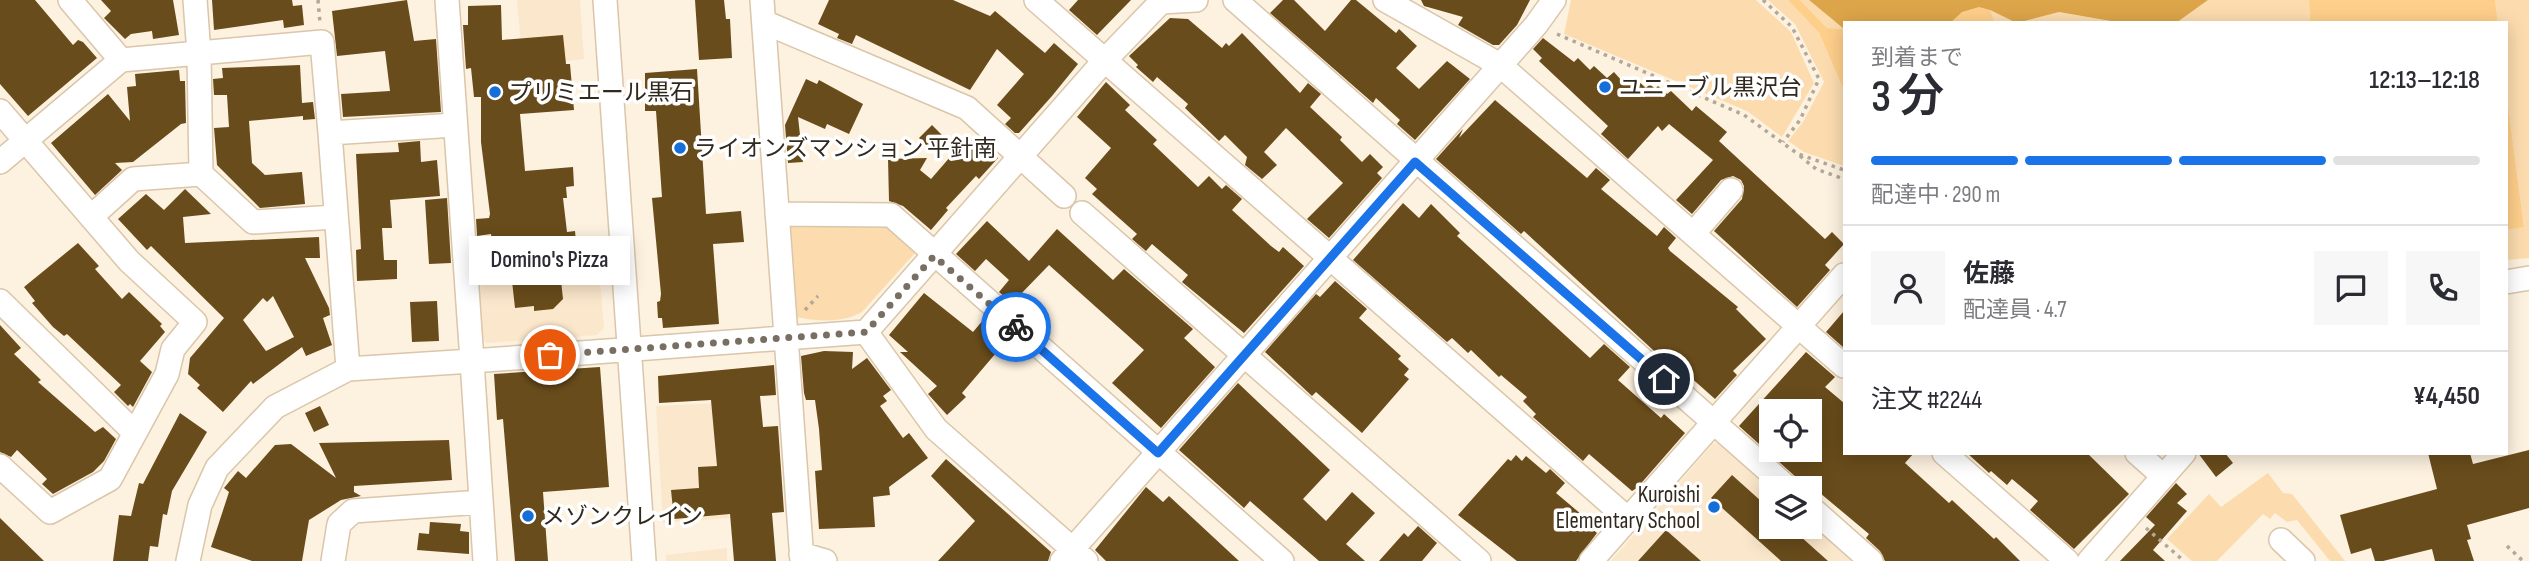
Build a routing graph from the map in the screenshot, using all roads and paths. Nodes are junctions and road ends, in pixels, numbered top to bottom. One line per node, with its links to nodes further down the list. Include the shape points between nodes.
1 (70, 0): 15 (street)
2 (195, 0): 14 (street)
3 (447, 0): 19 (street)
4 (605, 0): 46 (street)
5 (1035, 0): 16 (street)
6 (1196, 0): 11 (street)
7 (1235, 0): 26 (street)
8 (1385, 0): 17 (street)
9 (1554, 0): 13 (street)
10 (1763, 0): 22 (path, via 1792,27 1819,79 1800,120)
11 (1160, 1): 16 (street)
12 (763, 11): 24 (street, via 967,108); 33 (street)
13 (1536, 25): 17 (street); 22 (path, via 1744,115)
14 (199, 54): 15 (street); 20 (street, via 322,42); 28 (street)
15 (121, 60): 21 (street)
16 (1105, 60): 24 (street); 38 (street)
17 (1500, 65): 26 (street); 36 (street)
18 (0, 111): 21 (street)
19 (456, 125): 20 (street); 48 (street)
20 (330, 134): 35 (street)
21 (26, 140): 25 (street); 34 (street)
22 (1783, 142): 23 (path)
23 (1798, 154): 27 (path); 29 (path, via 1816,169)
24 (1020, 158): 31 (street); 37 (street)
25 (0, 162)
26 (1415, 162): 38 (street); 51 (street)
27 (1843, 170)
28 (201, 174): 34 (street, via 133,179); 35 (street, via 253,222)
29 (1843, 179)
30 (1731, 190): 36 (street)
31 (1064, 196)
32 (1082, 213): 47 (street)
33 (777, 214): 37 (street, via 891,215); 45 (street)
34 (92, 217): 52 (street, via 129,261 195,322 173,349 167,374)
35 (336, 217): 50 (street)
36 (1693, 234): 43 (street)
37 (934, 256): 44 (street); 53 (street)
38 (1329, 259): 47 (street); 63 (street)
39 (1843, 276): 43 (street)
40 (2529, 278): 41 (street)
41 (2508, 282)
42 (0, 301): 52 (street)
43 (1799, 327): 49 (street); 51 (street)
44 (866, 332): 45 (street); 66 (street, via 936,429)
45 (785, 337): 46 (street); 67 (street)
46 (628, 349): 48 (street); 71 (street)
47 (1243, 355): 53 (street); 74 (street)
48 (472, 361): 50 (street); 60 (street)
49 (1843, 365)
50 (348, 369): 68 (street, via 275,407 217,468 200,505)
51 (1714, 423): 58 (street); 63 (street)
52 (135, 433): 57 (street, via 110,479 50,512)
53 (1158, 453): 66 (street); 73 (street)
54 (1946, 455): 77 (street)
55 (2139, 455): 59 (street)
56 (2182, 455): 59 (street)
57 (0, 466)
58 (1774, 476)
59 (2163, 476): 61 (street)
60 (481, 502): 69 (street, via 353,511 339,524); 70 (street)
61 (2130, 514): 78 (street); 79 (path)
62 (1822, 518): 76 (street)
63 (1628, 519): 75 (street)
64 (2281, 540): 80 (street)
65 (2507, 546): 81 (path)
66 (1073, 557)
67 (802, 558): 72 (street)
68 (188, 561)
69 (333, 561)
70 (485, 561)
71 (644, 561)
72 (825, 561)
73 (1282, 561)
74 (1479, 561)
75 (1591, 561)
76 (1871, 561)
77 (2067, 561)
78 (2089, 561)
79 (2184, 561)
80 (2303, 561)
81 (2523, 561)

